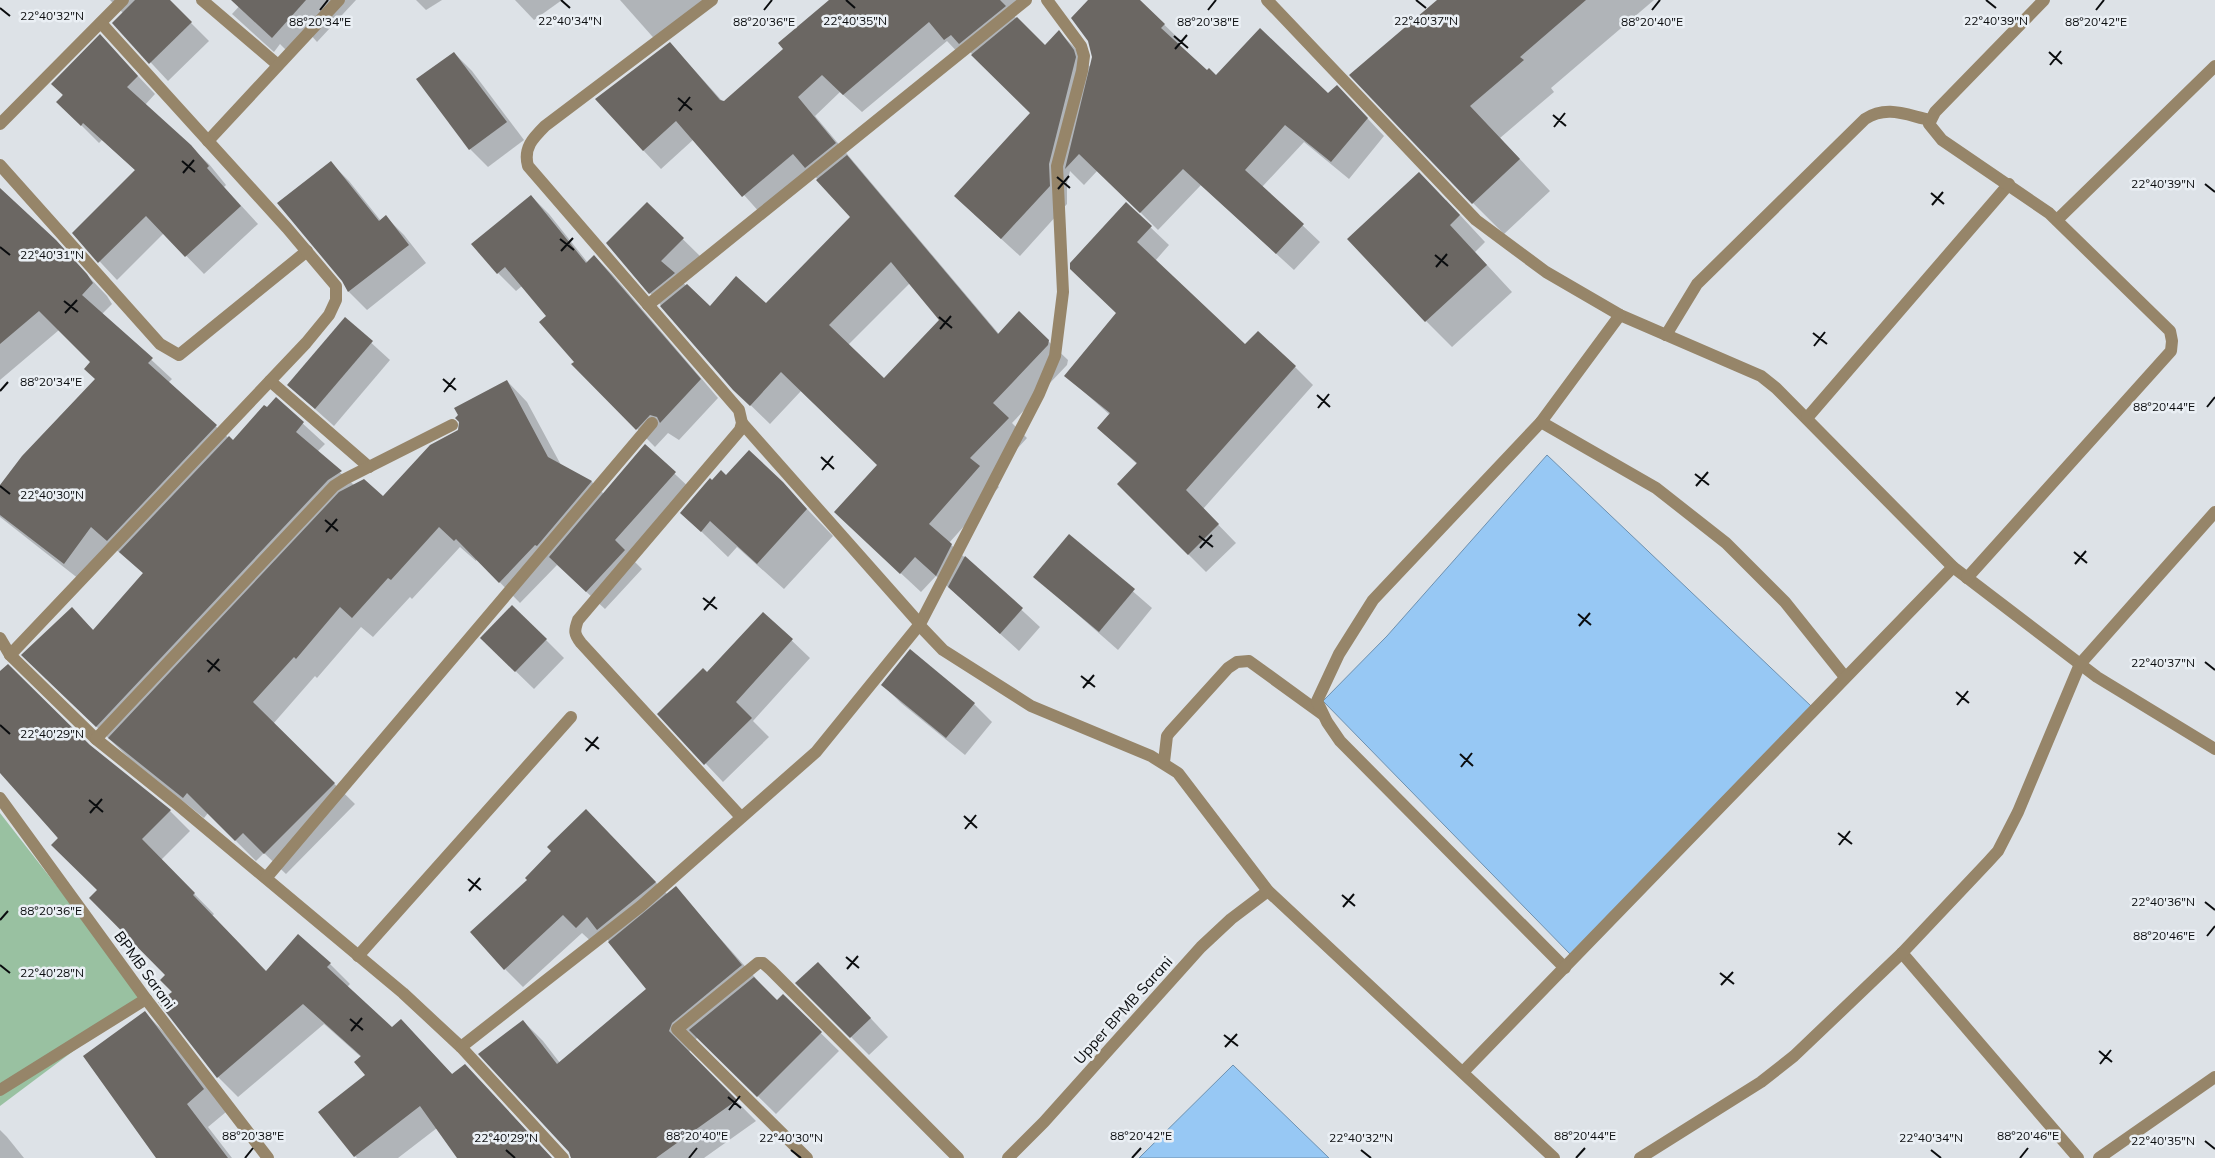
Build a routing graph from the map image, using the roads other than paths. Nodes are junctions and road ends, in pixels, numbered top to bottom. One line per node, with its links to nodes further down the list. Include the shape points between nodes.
1 (123, 0): 9 (street)
2 (202, 0): 10 (street)
3 (339, 0): 10 (street)
4 (712, 0): 19 (street, via 545,126 527,149 528,166)
5 (1026, 0): 19 (street)
6 (1047, 0): 32 (street, via 1081,46 1084,56 1057,166 1063,292 1055,356 1039,394)
7 (1267, 0): 20 (street, via 1476,220 1546,272)
8 (2044, 0): 12 (street)
9 (101, 23): 13 (street); 14 (street)
10 (278, 65): 14 (street)
11 (2215, 66): 17 (street)
12 (1930, 120): 16 (street, via 1931,128 1942,140); 21 (street, via 1888,111 1876,112 1865,119 1697,284)
13 (0, 124)
14 (208, 141): 18 (street)
15 (0, 165): 18 (street, via 160,344 179,355)
16 (2009, 184): 17 (street); 23 (street)
17 (2057, 220): 31 (street, via 2170,331 2171,351)
18 (307, 251): 22 (street, via 336,286 336,300 318,329)
19 (648, 305): 26 (street, via 739,410)
20 (1620, 315): 21 (street); 24 (street)
21 (1666, 335): 23 (street, via 1761,376)
22 (270, 381): 28 (street); 34 (street)
23 (1807, 418): 30 (street)
24 (1541, 422): 36 (street, via 1656,488 1726,544 1785,602); 37 (street, via 1373,600 1339,654 1318,701)
25 (652, 423): 44 (street)
26 (742, 423): 32 (street); 43 (street, via 740,430 578,620 574,630 581,643)
27 (452, 425): 28 (street)
28 (369, 467): 39 (street, via 334,486)
29 (2215, 512): 35 (street)
30 (1953, 567): 31 (street); 36 (street)
31 (1967, 578): 35 (street)
32 (920, 624): 41 (street, via 925,634 943,650 1031,706); 43 (street, via 816,752)
33 (0, 638): 34 (street)
34 (10, 655): 39 (street)
35 (2080, 664): 40 (street); 46 (street, via 2018,812 1998,851)
36 (1845, 677): 48 (street)
37 (1324, 715): 41 (street, via 1248,661 1237,662 1167,736); 48 (street, via 1340,741)
38 (571, 718): 47 (street)
39 (96, 739): 44 (street)
40 (2215, 749)
41 (1164, 762): 45 (street, via 1178,773)
42 (0, 798): 49 (street, BPMB Sarani)
43 (741, 817): 50 (street, via 641,906)
44 (266, 878): 47 (street)
45 (1268, 891): 51 (street); 58 (street, Upper BPMB Sarani, via 1201,946)
46 (1902, 953): 60 (street, via 1779,1069); 61 (street)
47 (358, 956): 50 (street)
48 (1565, 968): 51 (street)
49 (146, 999): 53 (street); 54 (street, BPMB Sarani)
50 (461, 1047): 55 (street)
51 (1463, 1072): 59 (street)
52 (2215, 1077): 62 (street)
53 (0, 1090)
54 (268, 1158)
55 (562, 1158)
56 (807, 1158): 57 (street, via 676,1029 758,963 771,970)
57 (958, 1158)
58 (1008, 1158)
59 (1554, 1158)
60 (1640, 1158)
61 (2078, 1158)
62 (2099, 1158)

